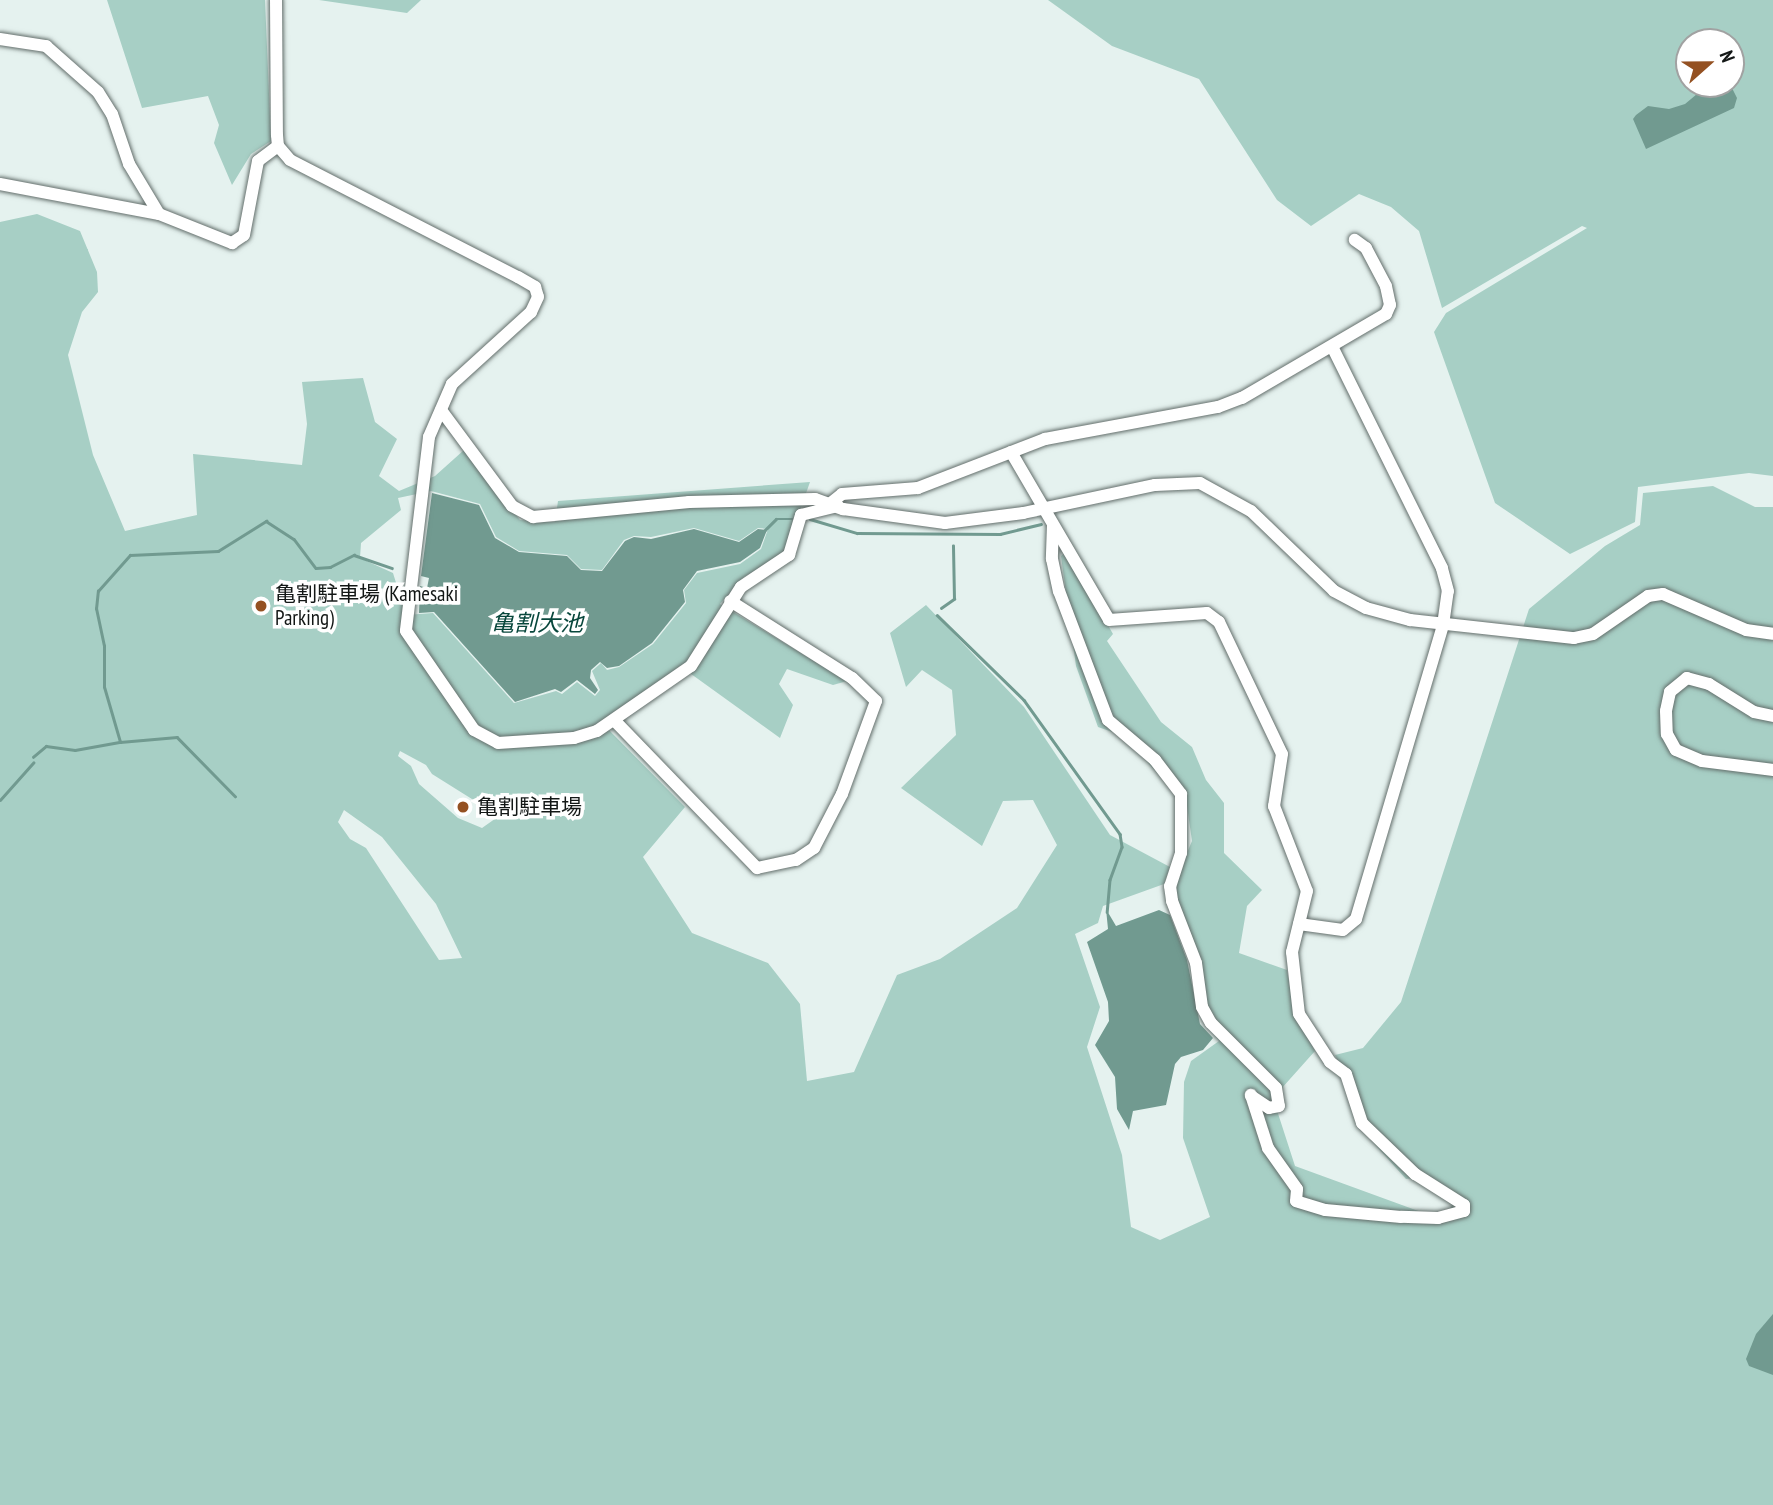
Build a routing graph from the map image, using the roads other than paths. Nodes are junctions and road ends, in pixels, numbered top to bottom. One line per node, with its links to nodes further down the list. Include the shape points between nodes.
1 (275, 0): 3 (street)
2 (0, 39): 5 (street, via 46,46 98,92 112,114 129,163)
3 (278, 146): 5 (street, via 258,161 253,204 238,241 223,242); 8 (street, via 301,169 535,287 538,298 531,312 452,384)
4 (0, 184): 5 (street)
5 (159, 214)
6 (1355, 240): 7 (street, via 1366,248 1390,305 1386,314)
7 (1333, 348): 9 (street, via 1218,407 1045,439); 14 (street, via 1446,578)
8 (441, 410): 10 (street, via 512,506 524,515 742,500); 17 (street, via 429,437 406,631 469,725 490,740 574,738)
9 (1011, 452): 10 (street, via 918,488 842,494); 11 (street)
10 (834, 505): 11 (street, via 945,523); 13 (street, via 801,519 785,560 741,587)
11 (1044, 509): 12 (street); 14 (street, via 1155,485 1200,484 1251,511 1341,596 1366,608)
12 (1053, 525): 19 (street, via 1109,620 1207,613 1219,621 1282,754 1274,806 1306,886); 19 (street, via 1052,559 1059,591 1108,720 1155,760 1181,794 1181,853 1171,886 1172,901 1196,963 1206,1015 1280,1096 1279,1106 1269,1108 1251,1096 1268,1148 1297,1189 1296,1201 1325,1210 1401,1217 1438,1218 1464,1211 1464,1205 1422,1180 1362,1123 1346,1074 1331,1062 1299,1014 1292,952)
13 (730, 601): 17 (street, via 691,666); 17 (street, via 852,678 876,701 847,783 814,848 796,860 757,868)
14 (1443, 625): 15 (street, via 1574,638 1593,634 1648,596 1663,594 1746,630); 19 (street, via 1356,919 1339,931)
15 (1773, 634)
16 (1773, 716): 18 (street, via 1754,712 1709,684 1687,678 1670,692 1666,711 1667,734 1676,750 1702,761)
17 (614, 720)
18 (1773, 770)
19 (1299, 924)

